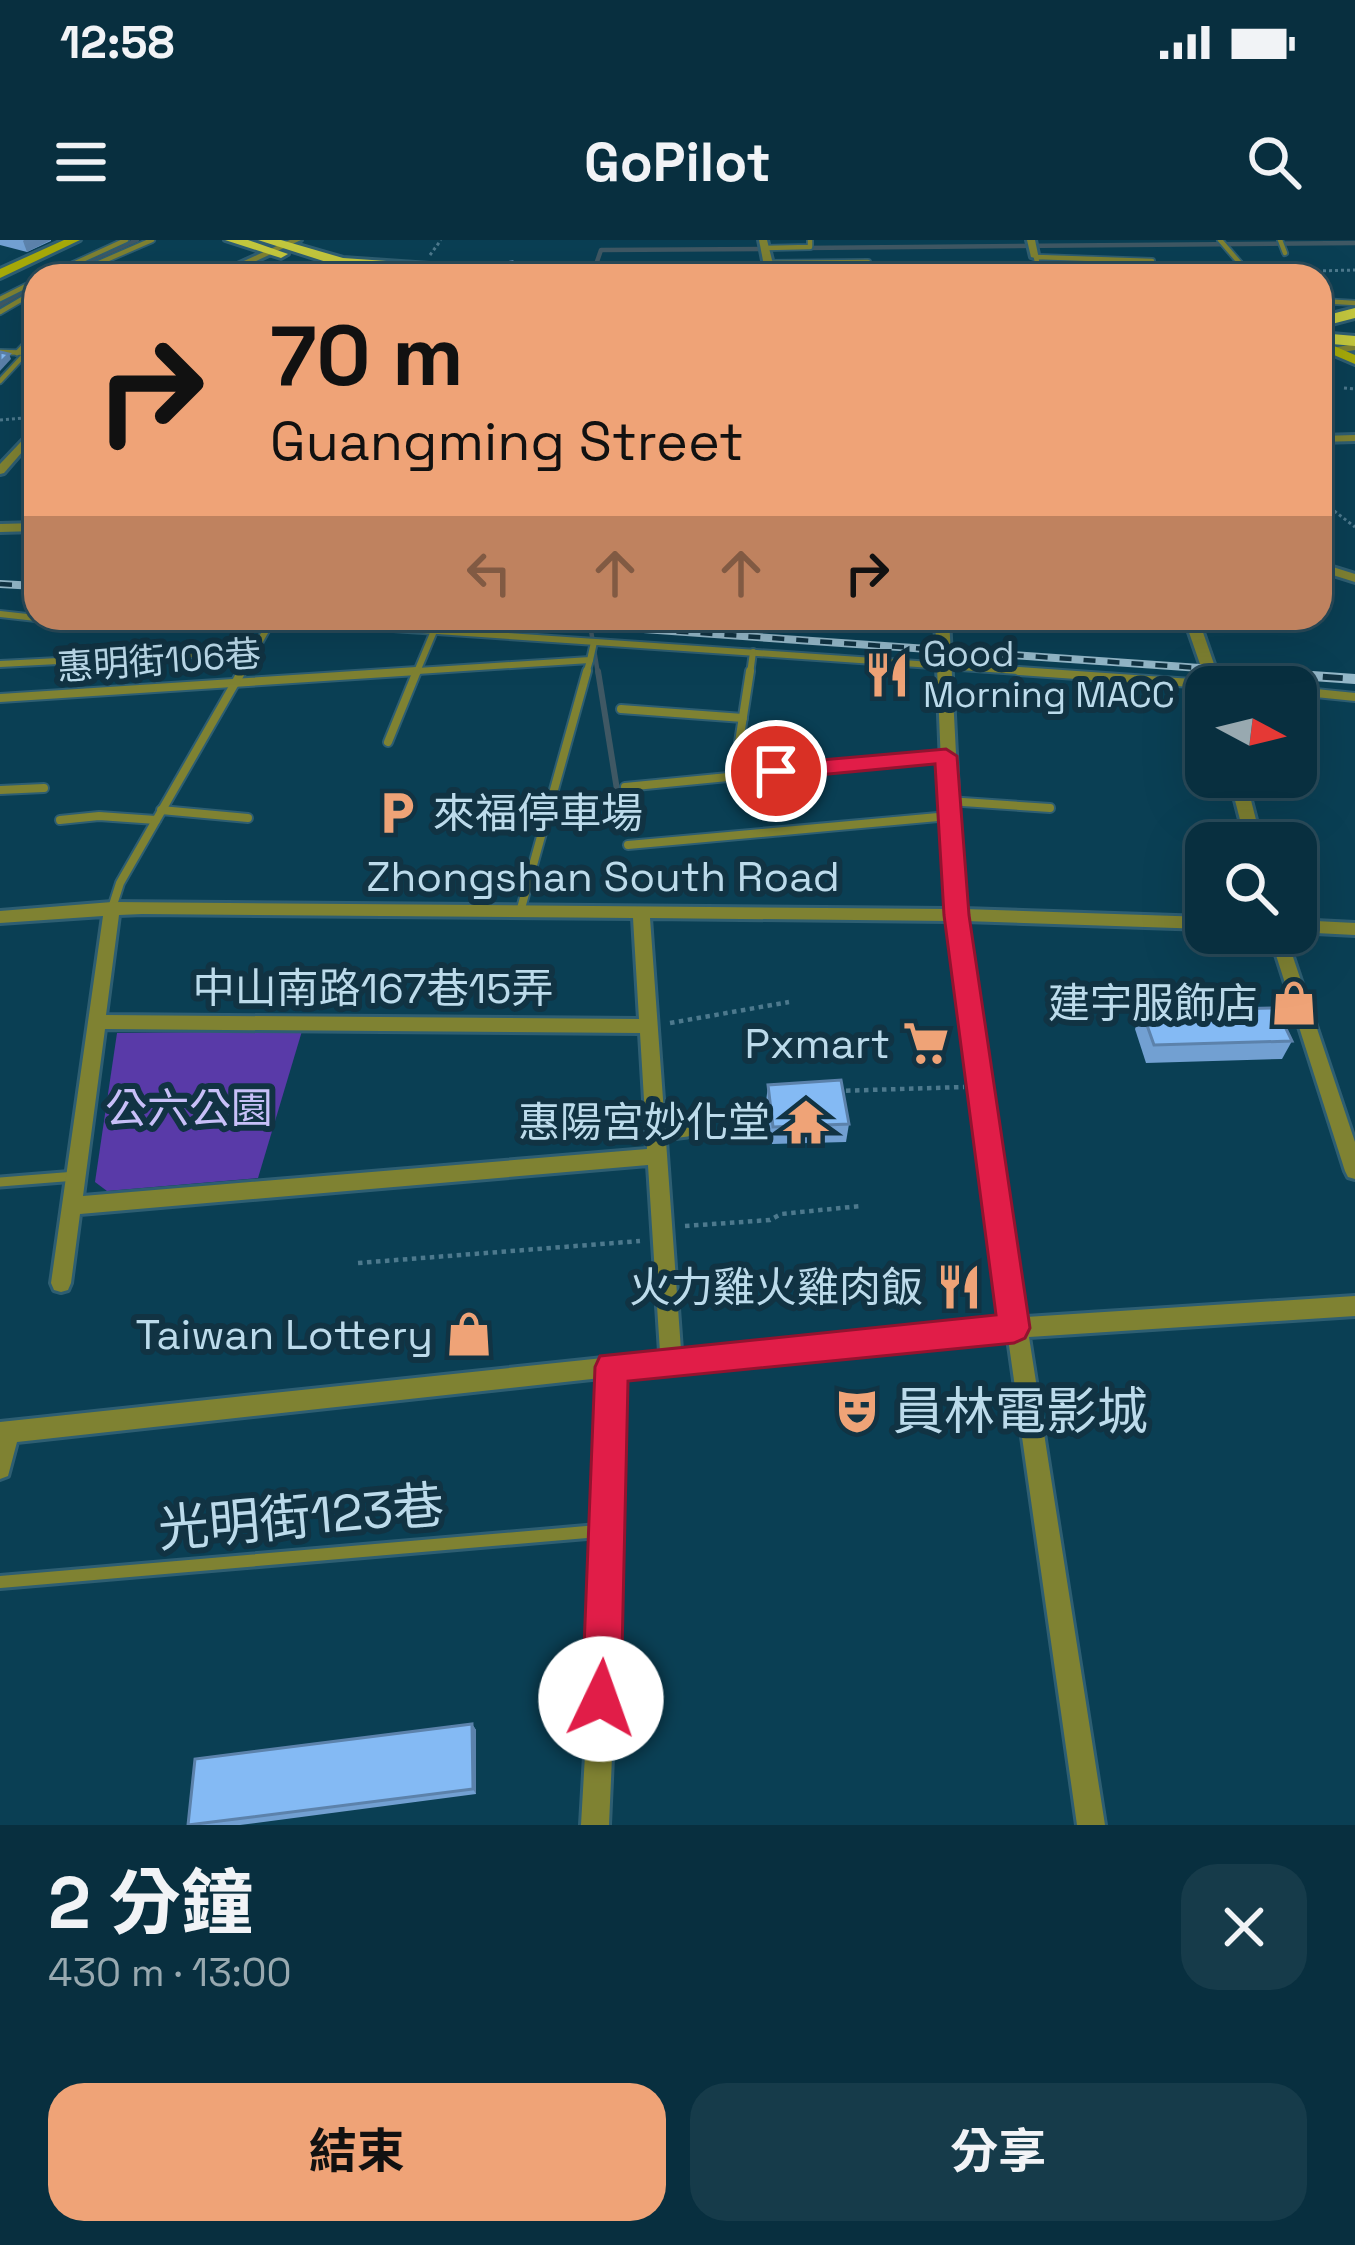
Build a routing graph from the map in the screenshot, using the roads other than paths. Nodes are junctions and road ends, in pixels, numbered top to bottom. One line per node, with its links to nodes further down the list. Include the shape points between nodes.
1 (53, 240): 18 (main road)
2 (74, 240): 29 (main road)
3 (126, 240): 12 (lane)
4 (152, 240): 13 (lane)
5 (232, 240): 10 (main road)
6 (810, 240): 11 (lane, via 810,247)
7 (1031, 240): 15 (street)
8 (1220, 240): 28 (lane)
9 (1280, 240): 14 (lane)
10 (279, 244): 16 (main road); 23 (street); 26 (main road)
11 (764, 244): 20 (street)
12 (111, 246): 13 (lane); 21 (lane)
13 (128, 250): 22 (lane)
14 (1285, 253)
15 (1036, 257): 17 (lane); 27 (lane)
16 (304, 260): 24 (main road); 25 (main road)
17 (1152, 261)
18 (0, 262)
19 (868, 262): 20 (lane)
20 (768, 263)
21 (73, 264)
22 (96, 264)
23 (240, 264)
24 (314, 264)
25 (324, 264)
26 (356, 264)
27 (1037, 264)
28 (1241, 264)
29 (0, 274)
30 (24, 345): 32 (lane)
31 (0, 352): 32 (lane)
32 (17, 352): 33 (lane)
33 (24, 353)
34 (24, 355): 35 (lane)
35 (0, 381)
36 (5, 459): 37 (street)
37 (0, 471)
38 (266, 630): 44 (lane)
39 (419, 630): 42 (lane)
40 (943, 630): 48 (street)
41 (1195, 630): 49 (street)
42 (434, 631): 43 (lane); 50 (lane)
43 (595, 642): 45 (lane); 46 (lane)
44 (253, 651): 47 (lane); 51 (lane)
45 (753, 652): 48 (lane); 57 (lane)
46 (590, 660): 50 (lane, 惠明街106巷); 71 (lane)
47 (0, 664)
48 (944, 665): 52 (lane); 59 (street)
49 (1208, 666)
50 (417, 671): 51 (lane, 惠明街106巷); 58 (lane)
51 (235, 683): 55 (lane, 惠明街106巷); 66 (lane)
52 (1185, 683)
53 (1317, 694): 54 (lane)
54 (1355, 697)
55 (0, 698)
56 (621, 709): 57 (lane)
57 (743, 718): 60 (lane)
58 (388, 742)
59 (946, 756): 60 (lane); 64 (street)
60 (734, 775): 61 (lane)
61 (625, 787)
62 (44, 788): 63 (lane)
63 (0, 790)
64 (948, 808): 65 (lane); 69 (lane); 73 (street)
65 (1050, 808)
66 (159, 815): 67 (lane); 68 (lane); 70 (lane)
67 (248, 818)
68 (60, 820)
69 (628, 845)
70 (112, 908): 71 (street, Zhongshan South Road); 74 (street, Zhongshan South Road); 79 (street)
71 (520, 912): 72 (street, Zhongshan South Road)
72 (641, 912): 73 (street, Zhongshan South Road); 80 (street)
73 (956, 915): 75 (street, Zhongshan South Road); 90 (street)
74 (0, 917)
75 (1185, 922)
76 (1317, 927): 77 (street)
77 (1355, 929)
78 (1284, 954): 83 (street)
79 (99, 1022): 80 (street, 中山南路167巷15弄); 85 (street)
80 (647, 1026): 82 (street)
81 (687, 1132): 82 (lane)
82 (656, 1146): 87 (street); 91 (street)
83 (1352, 1151): 84 (street)
84 (1355, 1171)
85 (76, 1176): 86 (lane); 87 (street)
86 (0, 1181)
87 (71, 1206): 88 (street)
88 (62, 1283)
89 (1355, 1306): 90 (street)
90 (1014, 1328): 91 (street); 98 (street)
91 (671, 1360): 92 (street)
92 (612, 1367): 93 (street); 95 (street)
93 (4, 1432): 94 (street)
94 (0, 1468)
95 (610, 1530): 96 (lane, 光明街123巷); 97 (street)
96 (0, 1582)
97 (595, 1825)
98 (1091, 1825)

